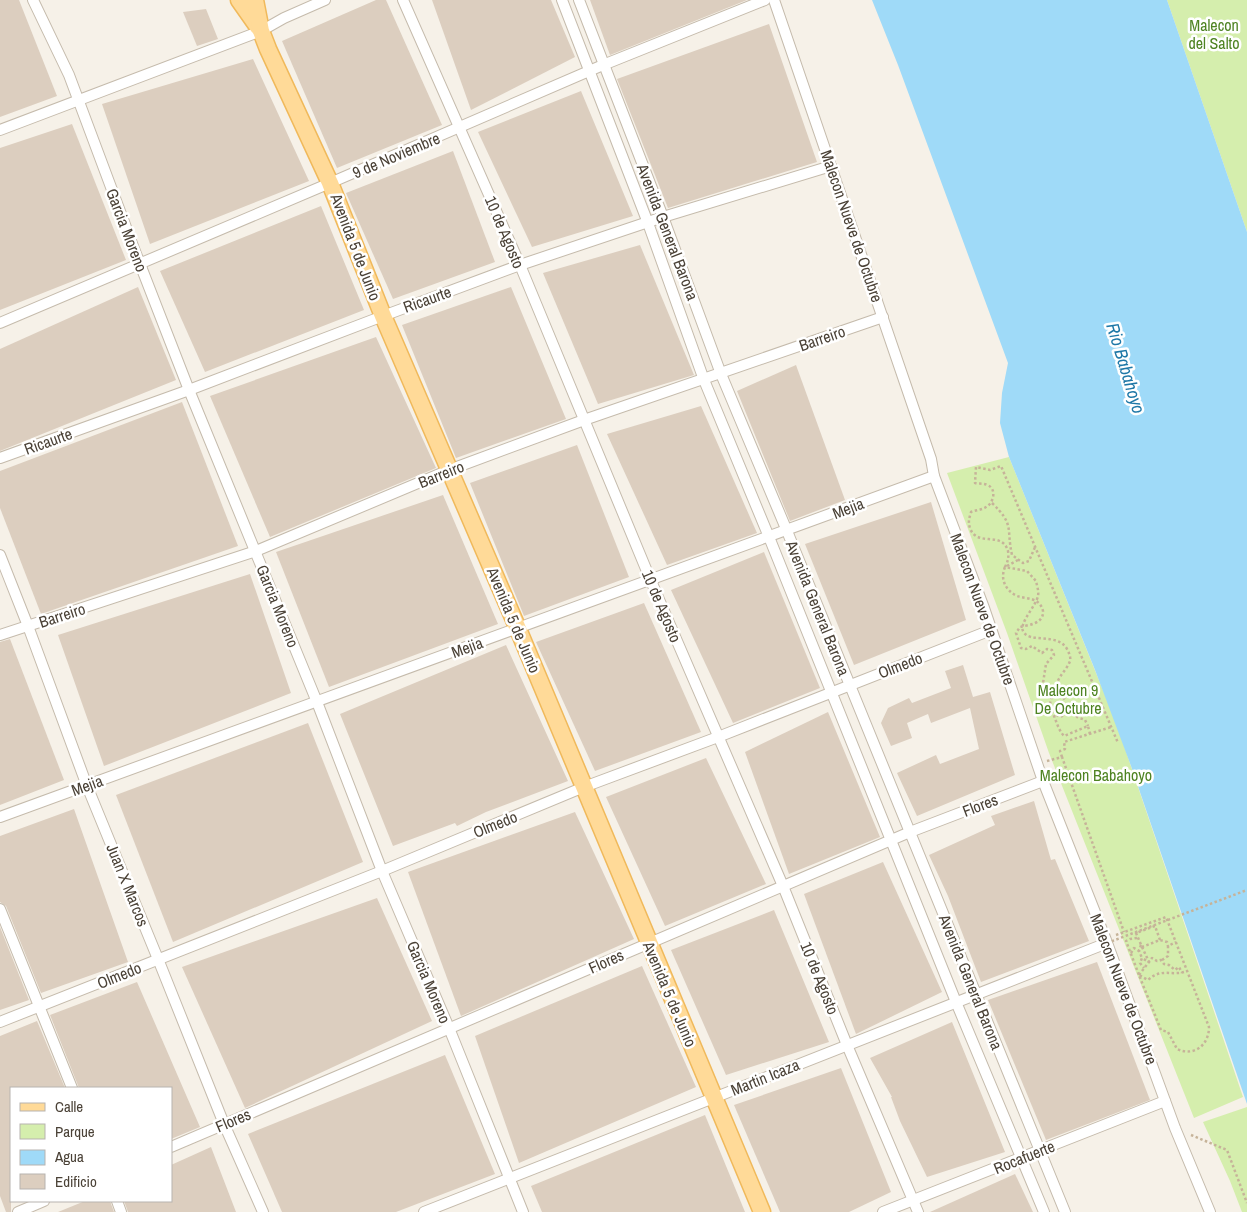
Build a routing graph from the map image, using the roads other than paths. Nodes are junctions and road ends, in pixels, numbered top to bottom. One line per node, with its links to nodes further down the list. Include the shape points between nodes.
1 (33, 0): 13 (street, Garcia Moreno)
2 (239, 0): 10 (main road, Avenida 5 de Junio)
3 (255, 0): 10 (main road, Avenida 5 de Junio)
4 (325, 0): 10 (street)
5 (403, 0): 14 (street, 10 de Agosto)
6 (562, 0): 12 (street, Avenida General Barona)
7 (579, 0): 11 (street, Avenida General Barona)
8 (765, 0): 11 (street, 9 de Noviembre)
9 (774, 0): 16 (street, Malecon Nueve de Octubre)
10 (261, 31): 13 (street); 17 (main road, Avenida 5 de Junio)
11 (603, 66): 12 (street, 9 de Noviembre); 18 (street, Avenida General Barona)
12 (588, 72): 14 (street, 9 de Noviembre); 19 (street, Avenida General Barona)
13 (78, 101): 15 (street); 20 (street, Garcia Moreno)
14 (460, 128): 17 (street, 9 de Noviembre); 21 (street, 10 de Agosto)
15 (0, 130)
16 (831, 166): 18 (street, Ricaurte); 23 (street, Malecon Nueve de Octubre)
17 (330, 183): 20 (street, 9 de Noviembre); 22 (main road, Avenida 5 de Junio)
18 (663, 217): 19 (street, Ricaurte); 25 (street, Avenida General Barona)
19 (648, 223): 21 (street, Ricaurte); 26 (street, Avenida General Barona)
20 (140, 264): 24 (street, 9 de Noviembre); 27 (street, Garcia Moreno)
21 (520, 265): 22 (street, Ricaurte); 28 (street, 10 de Agosto)
22 (383, 316): 27 (street, Ricaurte); 30 (main road, Avenida 5 de Junio)
23 (884, 317): 25 (street, Barreiro); 31 (street, Malecon Nueve de Octubre)
24 (0, 323)
25 (721, 374): 26 (street, Barreiro); 32 (street, Avenida General Barona)
26 (704, 380): 28 (street, Barreiro); 33 (street, Avenida General Barona)
27 (189, 390): 29 (street, Ricaurte); 34 (street, Garcia Moreno)
28 (584, 420): 30 (street, Barreiro); 36 (street, 10 de Agosto)
29 (0, 458)
30 (449, 470): 34 (street, Barreiro); 38 (main road, Avenida 5 de Junio)
31 (934, 476): 32 (street, Mejia); 39 (street, Malecon Nueve de Octubre)
32 (787, 531): 33 (street, Mejia); 41 (street, Avenida General Barona)
33 (769, 537): 36 (street, Mejia); 42 (street, Avenida General Barona)
34 (256, 551): 37 (street, Barreiro); 43 (street, Garcia Moreno)
35 (0, 555): 37 (street, Juan X Marcos)
36 (651, 580): 38 (street, Mejia); 44 (street, 10 de Agosto)
37 (28, 626): 40 (street, Barreiro); 46 (street, Juan X Marcos)
38 (518, 629): 43 (street, Mejia); 47 (main road, Avenida 5 de Junio)
39 (991, 630): 41 (street, Olmedo); 45 (street, Malecon Nueve de Octubre)
40 (0, 635)
41 (850, 685): 42 (street, Olmedo); 49 (street, Avenida General Barona)
42 (832, 692): 44 (street, Olmedo); 50 (street, Avenida General Barona)
43 (317, 702): 46 (street, Mejia); 51 (street, Garcia Moreno)
44 (718, 737): 47 (street, Olmedo); 52 (street, 10 de Agosto)
45 (1043, 781): 49 (street, Flores); 54 (street, Malecon Nueve de Octubre)
46 (87, 786): 48 (street, Mejia); 56 (street, Juan X Marcos)
47 (584, 787): 51 (street, Olmedo); 55 (main road, Avenida 5 de Junio)
48 (0, 817)
49 (910, 832): 50 (street, Flores); 57 (street, Avenida General Barona)
50 (891, 840): 52 (street, Flores); 58 (street, Avenida General Barona)
51 (382, 871): 56 (street, Olmedo); 61 (street, Garcia Moreno)
52 (783, 886): 55 (street, Flores); 62 (street, 10 de Agosto)
53 (0, 909): 59 (street)
54 (1106, 941): 57 (street, Martin Icaza); 65 (street, Malecon Nueve de Octubre)
55 (649, 943): 61 (street, Flores); 64 (main road, Avenida 5 de Junio)
56 (158, 959): 59 (street, Olmedo); 66 (street, Juan X Marcos)
57 (976, 994): 58 (street, Martin Icaza); 68 (street, Avenida General Barona)
58 (956, 1002): 62 (street, Martin Icaza); 69 (street, Avenida General Barona)
59 (39, 1006): 60 (street, Olmedo); 63 (street)
60 (0, 1022)
61 (449, 1028): 66 (street, Flores); 70 (street, Garcia Moreno)
62 (847, 1045): 64 (street, Martin Icaza); 71 (street, 10 de Agosto)
63 (72, 1087)
64 (714, 1097): 70 (street, Martin Icaza); 77 (main road, Avenida 5 de Junio)
65 (1164, 1101): 68 (street, Rocafuerte); 82 (street, Malecon Nueve de Octubre)
66 (224, 1124): 67 (street, Flores); 74 (street, Juan X Marcos)
67 (172, 1146)
68 (1040, 1150): 69 (street, Rocafuerte); 81 (street, Avenida General Barona)
69 (1021, 1158): 71 (street, Rocafuerte); 80 (street, Avenida General Barona)
70 (510, 1178): 75 (street, Martin Icaza); 76 (street, Garcia Moreno)
71 (913, 1200): 78 (street, Rocafuerte); 79 (street, 10 de Agosto)
72 (42, 1202): 73 (street)
73 (18, 1212)
74 (264, 1212)
75 (424, 1212)
76 (523, 1212)
77 (762, 1212)
78 (883, 1212)
79 (918, 1212)
80 (1044, 1212)
81 (1065, 1212)
82 (1210, 1212)

